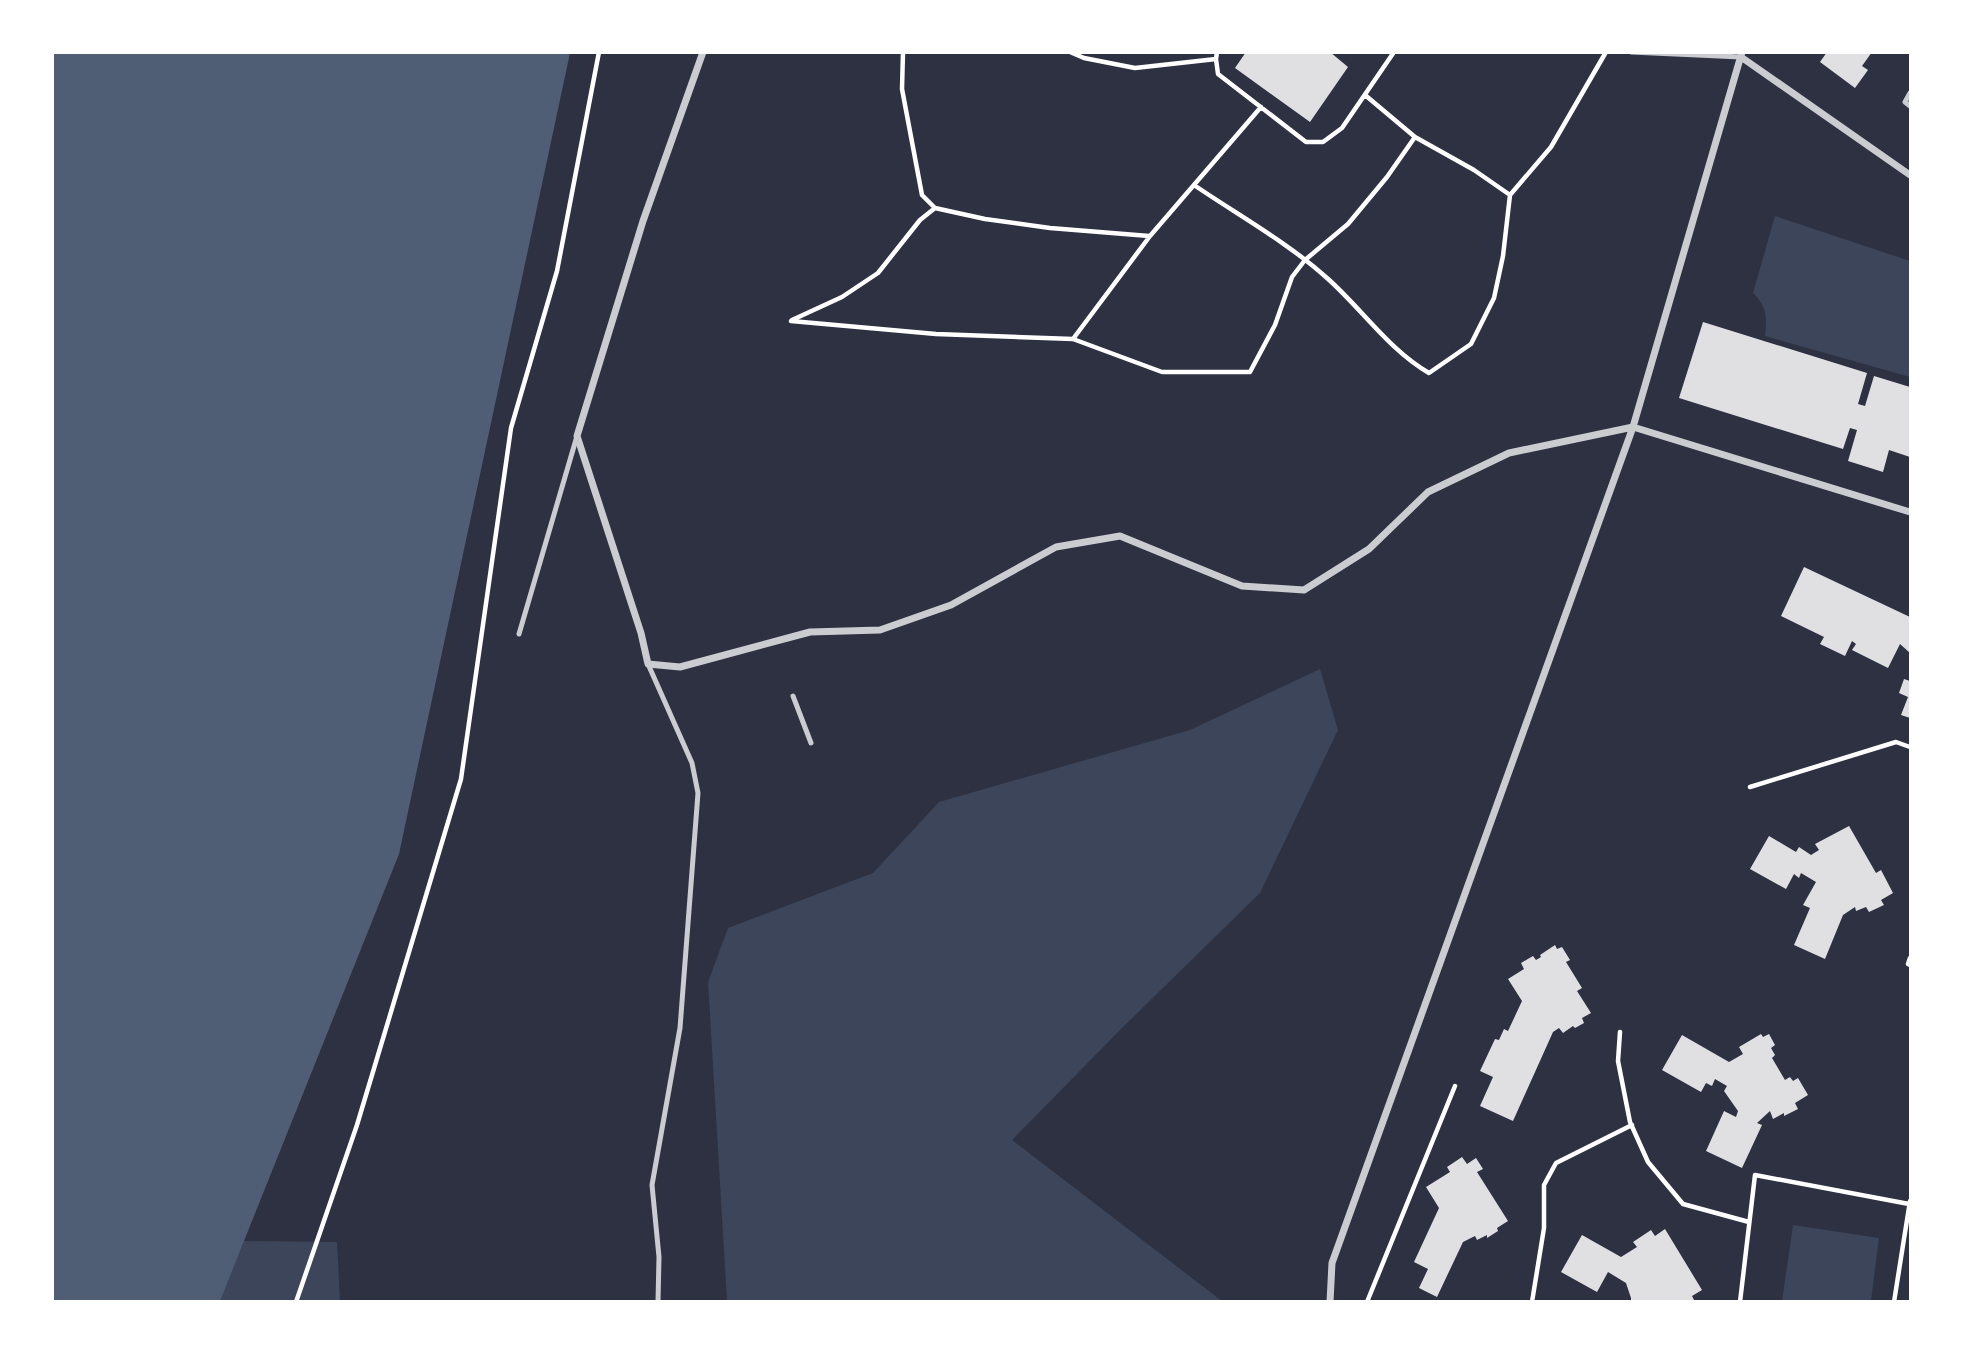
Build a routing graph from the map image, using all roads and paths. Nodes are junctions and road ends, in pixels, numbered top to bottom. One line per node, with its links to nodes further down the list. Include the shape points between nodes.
1 (599, 52): 38 (path, via 557,271 511,428 461,779 357,1125)
2 (703, 52): 23 (street, via 643,221)
3 (903, 52): 18 (path, via 902,89 922,195)
4 (1070, 52): 9 (path, via 1135,68)
5 (1394, 52): 11 (path)
6 (1606, 52): 17 (path, via 1551,148)
7 (1631, 52): 8 (lane)
8 (1741, 55): 15 (street); 22 (street)
9 (1217, 56): 13 (path, via 1218,74)
10 (1910, 93): 12 (lane, via 1905,102)
11 (1365, 95): 13 (path, via 1342,128 1323,142 1306,142); 14 (path)
12 (1910, 106)
13 (1261, 107): 16 (path)
14 (1415, 136): 17 (path); 20 (path, via 1348,224)
15 (1910, 175)
16 (1194, 185): 19 (path); 20 (path)
17 (1510, 195): 20 (path, via 1494,298 1471,344 1429,373 1411,363)
18 (935, 208): 19 (path, via 1051,228); 21 (path, via 878,273 842,297 791,321 936,334)
19 (1150, 236): 21 (path)
20 (1306, 260): 21 (path, via 1292,277 1275,326 1250,372 1163,373)
21 (1073, 339)
22 (1633, 427): 24 (street); 26 (street, via 1509,453 1428,492 1369,549 1304,590 1242,586 1120,536 1056,547 951,605 880,630 810,632 680,667); 40 (street, via 1332,1263)
23 (577, 436): 25 (lane); 26 (street)
24 (1910, 512)
25 (519, 634)
26 (648, 664): 39 (lane, via 692,763 698,793 680,1028 652,1185)
27 (793, 696): 28 (lane)
28 (811, 743)
29 (1910, 747): 30 (path, via 1896,742)
30 (1750, 787)
31 (1910, 958): 32 (path)
32 (1910, 965)
33 (1620, 1032): 35 (path, via 1618,1061)
34 (1455, 1086): 41 (path)
35 (1632, 1125): 37 (path, via 1648,1161 1683,1204); 42 (path, via 1556,1163 1544,1185 1544,1228)
36 (1910, 1202): 37 (path, via 1755,1175); 44 (path)
37 (1749, 1222): 43 (path)
38 (297, 1301)
39 (658, 1301)
40 (1330, 1301)
41 (1367, 1301)
42 (1532, 1301)
43 (1740, 1301)
44 (1894, 1301)

